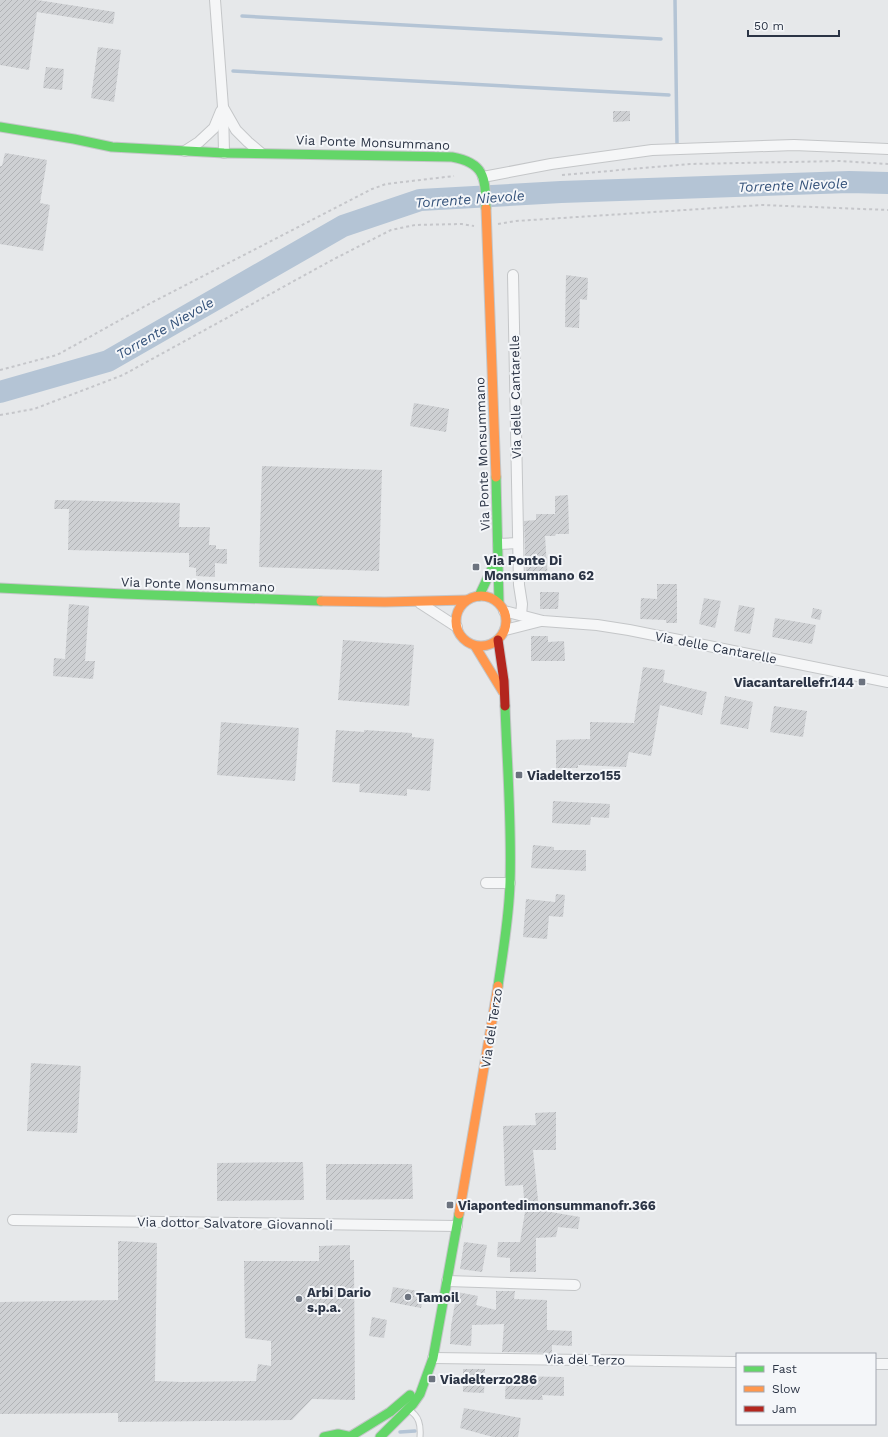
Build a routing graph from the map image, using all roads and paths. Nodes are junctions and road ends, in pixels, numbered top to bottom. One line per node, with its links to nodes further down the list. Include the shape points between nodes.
1 (215, 0): 2 (street)
2 (223, 107): 5 (street, via 214,128); 6 (street); 7 (street, via 236,130)
3 (0, 127): 5 (street, Via Ponte Monsummano, via 112,147)
4 (888, 149): 11 (street, via 794,145 652,150 550,164)
5 (185, 151): 6 (street, Via Ponte Monsummano)
6 (224, 153): 7 (street, Via Ponte Monsummano)
7 (261, 153): 11 (street, Via Ponte Monsummano, via 457,157 469,161 480,169)
8 (888, 164): 9 (path, via 840,161 690,164)
9 (555, 175)
10 (454, 176): 15 (path, via 386,184 149,304 56,355)
11 (484, 182): 13 (street, Via Ponte Monsummano)
12 (888, 210): 13 (path, via 762,205)
13 (486, 225): 16 (path, via 415,225 391,230 123,375 34,409); 18 (street, Via Ponte Monsummano)
14 (513, 275): 17 (street, Via delle Cantarelle)
15 (0, 370)
16 (0, 415)
17 (518, 543): 18 (street); 24 (street, Via delle Cantarelle, via 522,604)
18 (498, 548): 20 (street, via 494,566); 23 (street, Via Ponte Monsummano)
19 (0, 588): 22 (street, Via Ponte Monsummano, via 126,595)
20 (479, 596): 21 (street); 23 (street, via 489,597)
21 (467, 600): 22 (street, Via Ponte Monsummano); 26 (street, via 457,615)
22 (420, 603): 26 (street)
23 (502, 607): 24 (street, Via delle Cantarelle); 27 (street, via 506,621)
24 (520, 615): 25 (street, Via delle Cantarelle)
25 (543, 621): 27 (street, Via delle Cantarelle); 30 (street, Via delle Cantarelle, via 629,630)
26 (457, 627): 29 (street, via 462,638)
27 (505, 630): 28 (street)
28 (498, 640): 29 (street, via 485,646); 31 (street, Via del Terzo)
29 (475, 646): 31 (street)
30 (888, 682)
31 (505, 695): 33 (street, Via del Terzo)
32 (486, 883): 33 (street)
33 (510, 883): 35 (street, Via del Terzo, via 493,1021)
34 (13, 1220): 35 (street, Via dottor Salvatore Giovannoli)
35 (457, 1226): 36 (street, Via del Terzo)
36 (448, 1281): 37 (street); 38 (street, Via del Terzo)
37 (575, 1285)
38 (434, 1358): 39 (street, Via del Terzo); 42 (street, Via del Terzo)
39 (736, 1362)
40 (876, 1364): 41 (street)
41 (888, 1364)
42 (427, 1376): 43 (street, Via del Terzo, via 420,1394); 44 (street, via 405,1400)
43 (408, 1409): 46 (street, Via del Terzo); 47 (lane, via 419,1421)
44 (352, 1436): 45 (street, via 342,1433)
45 (324, 1437)
46 (380, 1437)
47 (420, 1437)

